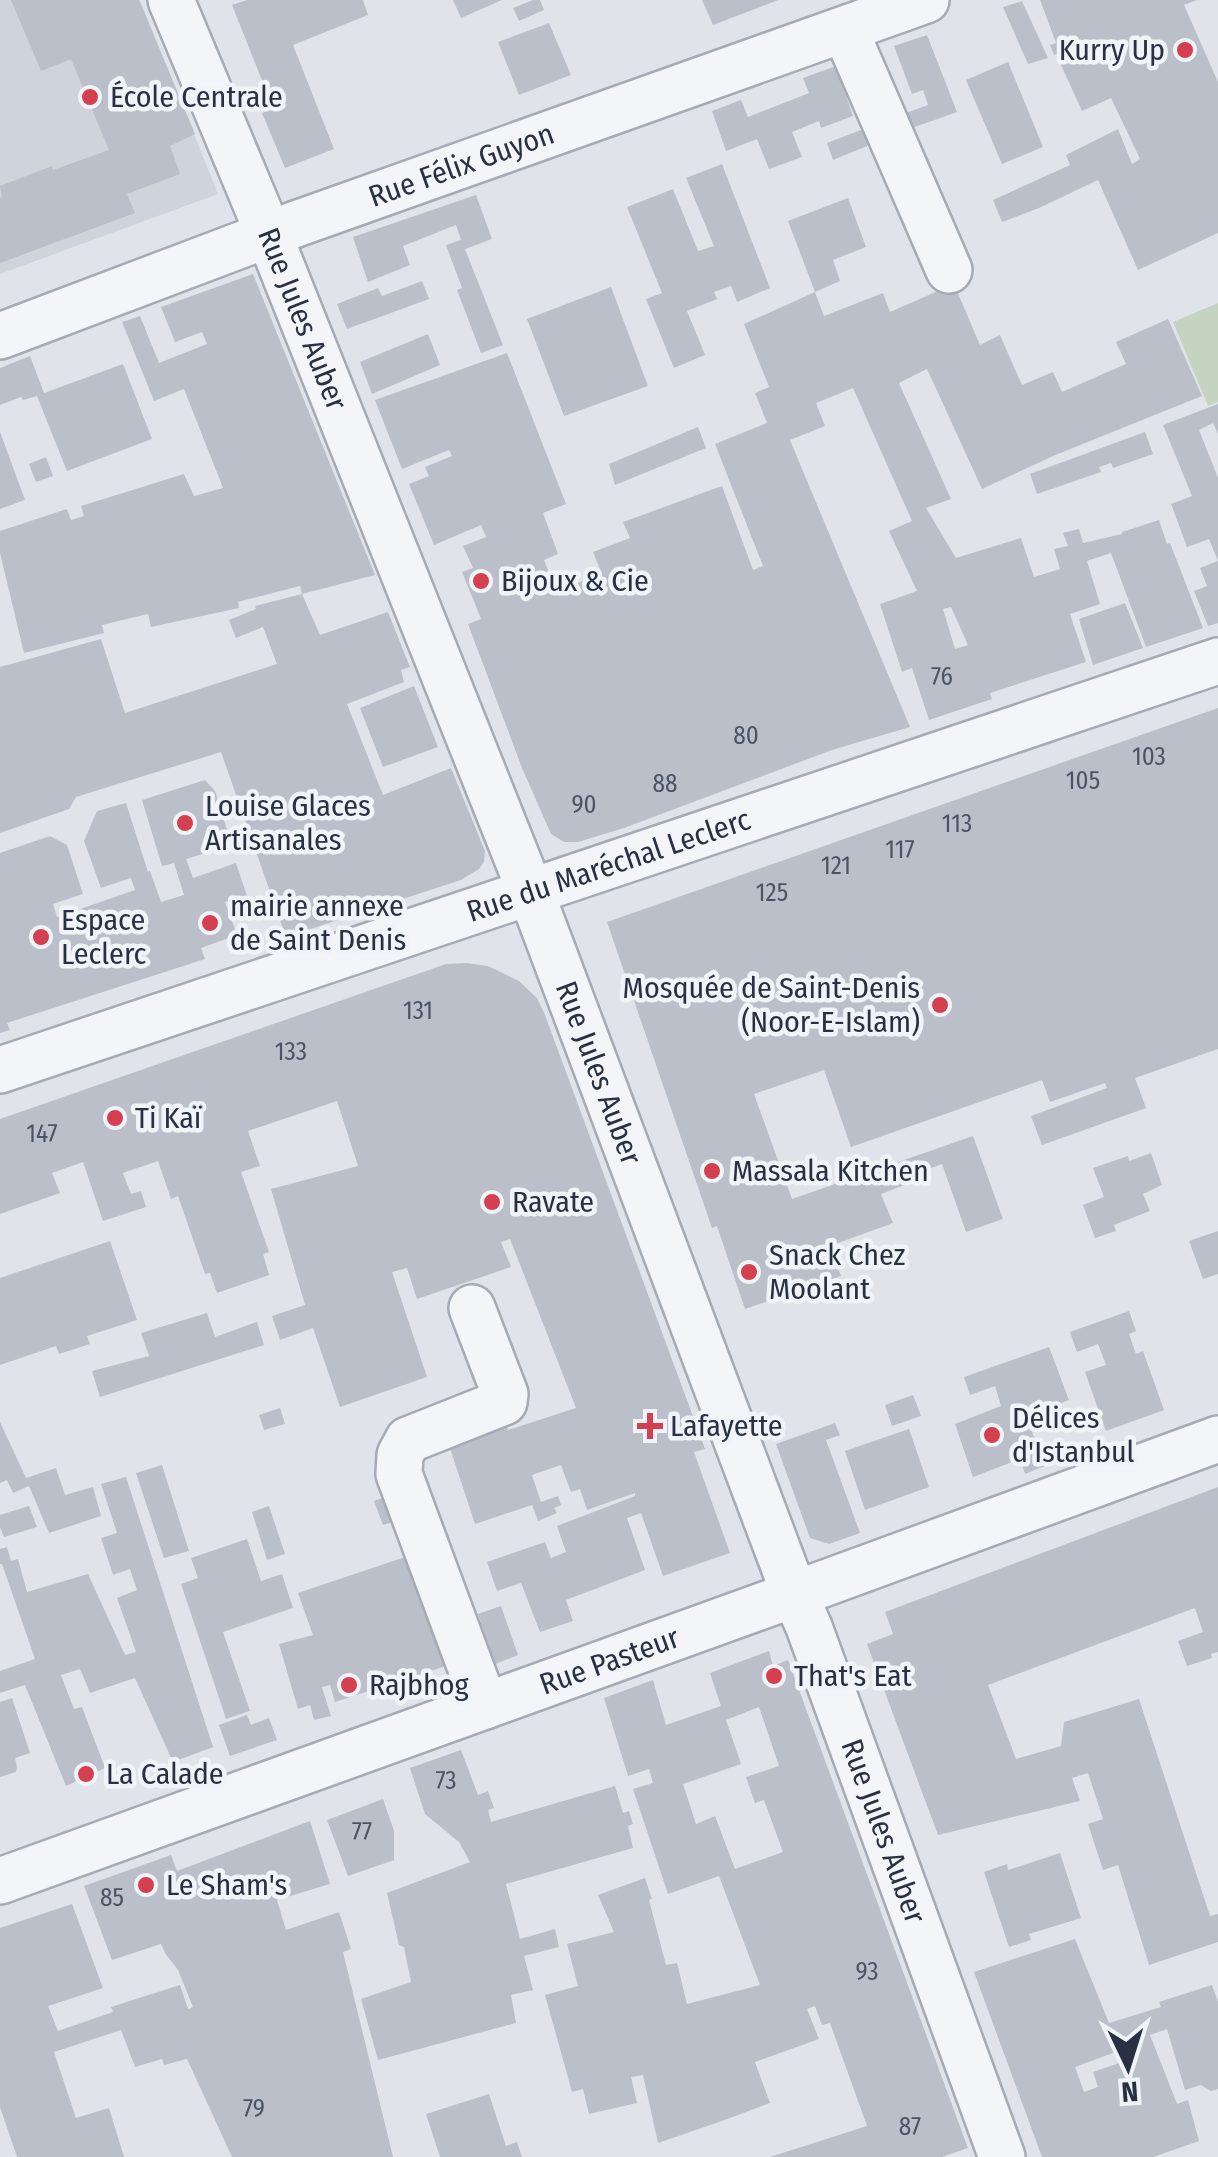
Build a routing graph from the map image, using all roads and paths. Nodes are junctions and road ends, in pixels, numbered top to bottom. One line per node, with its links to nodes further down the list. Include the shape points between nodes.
1 (171, 0): 4 (street, Rue Jules Auber)
2 (926, 0): 3 (street, Rue Félix Guyon)
3 (845, 30): 4 (street, Rue Félix Guyon); 5 (street)
4 (270, 235): 6 (street, Rue Félix Guyon); 8 (street, Rue Jules Auber)
5 (949, 270)
6 (0, 336)
7 (1218, 661): 8 (street, Rue du Maréchal Leclerc)
8 (531, 893): 9 (street, Rue du Maréchal Leclerc); 12 (street, Rue Jules Auber)
9 (0, 1070)
10 (472, 1308): 13 (street, via 504,1402 408,1440 399,1474)
11 (1218, 1438): 12 (street, Rue Pasteur)
12 (794, 1593): 13 (street, Rue Pasteur); 15 (street, Rue Jules Auber)
13 (484, 1706): 14 (street, Rue Pasteur)
14 (0, 1881)
15 (1002, 2157)

